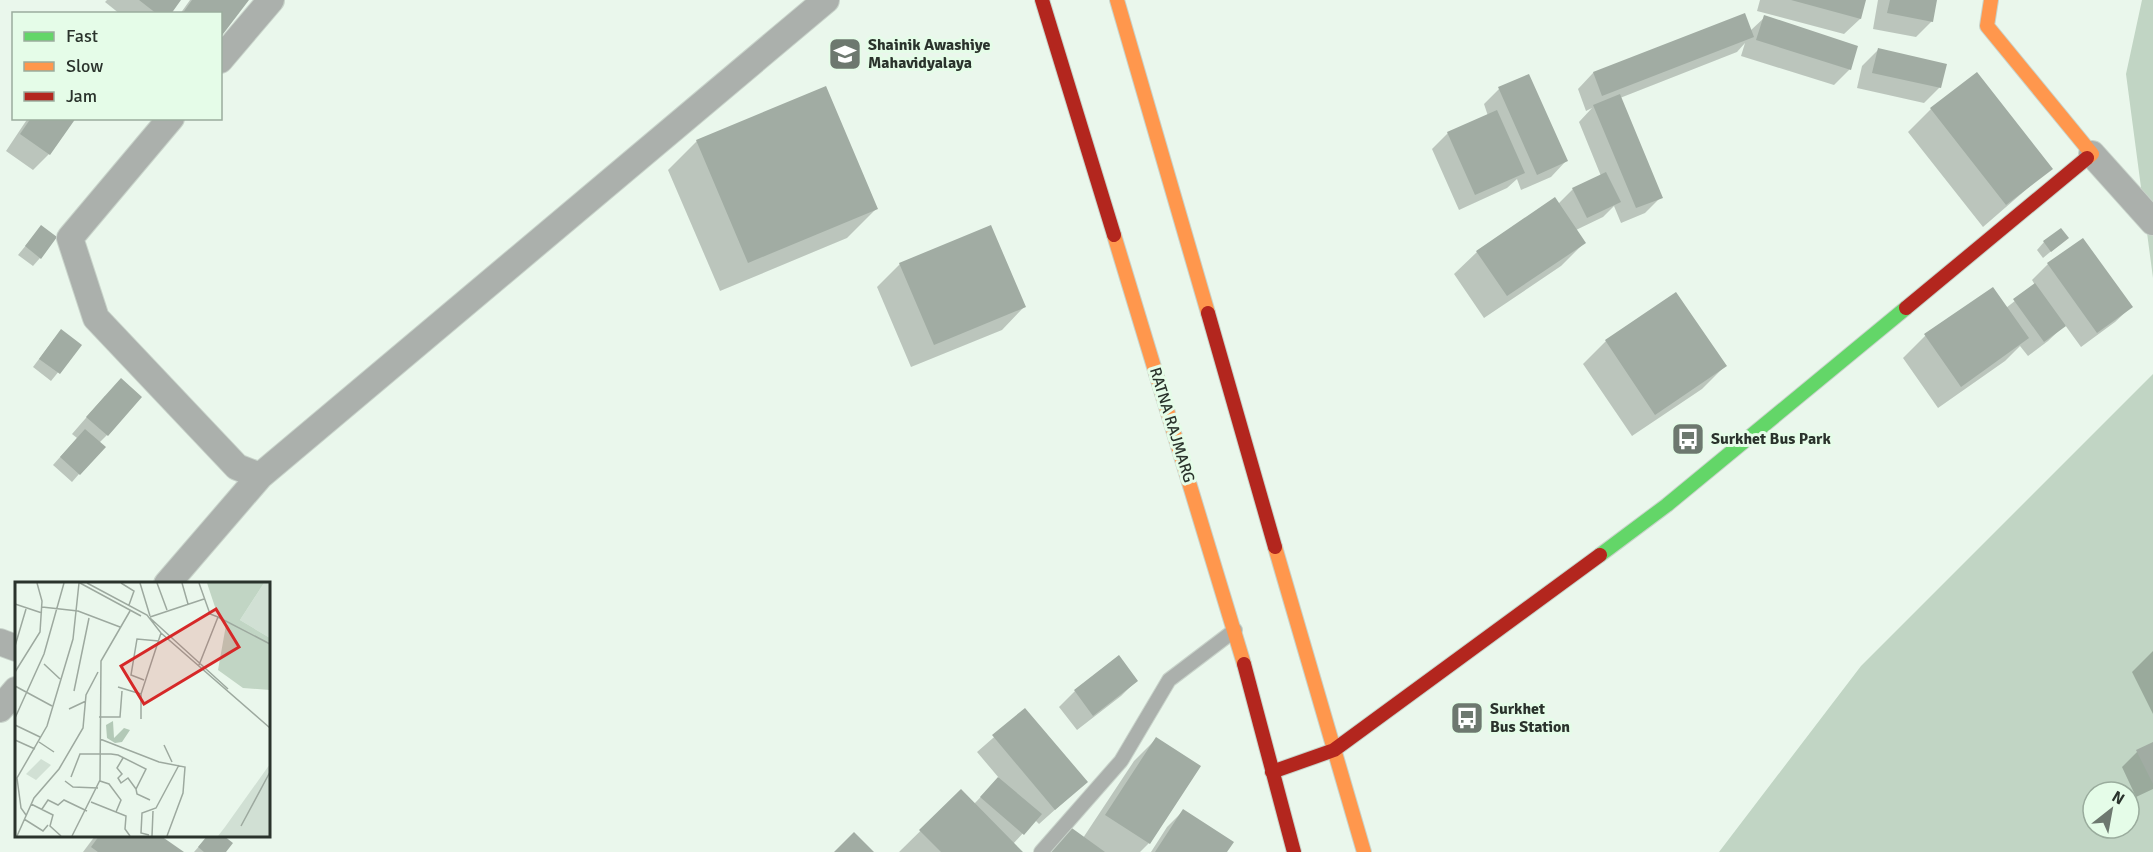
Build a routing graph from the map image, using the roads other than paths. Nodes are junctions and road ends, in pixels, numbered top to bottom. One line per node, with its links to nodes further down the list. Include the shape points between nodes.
1 (271, 0): 6 (street)
2 (826, 0): 10 (street)
3 (1042, 0): 12 (main road, RATNA RAJMARG)
4 (1117, 0): 17 (main road)
5 (1991, 0): 8 (main road, via 1987,26)
6 (222, 58)
7 (169, 120): 10 (street, via 70,238 96,318 237,467)
8 (2092, 154): 9 (street); 17 (main road, via 1667,506)
9 (2153, 222)
10 (260, 476): 11 (street)
11 (169, 582)
12 (1235, 630): 18 (main road, RATNA RAJMARG); 19 (lane, via 1169,680 1121,761)
13 (0, 642): 14 (street)
14 (15, 648)
15 (15, 691): 16 (street)
16 (0, 709)
17 (1334, 750): 18 (main road); 21 (main road)
18 (1272, 772): 20 (main road, RATNA RAJMARG)
19 (1041, 852)
20 (1294, 852)
21 (1364, 852)

